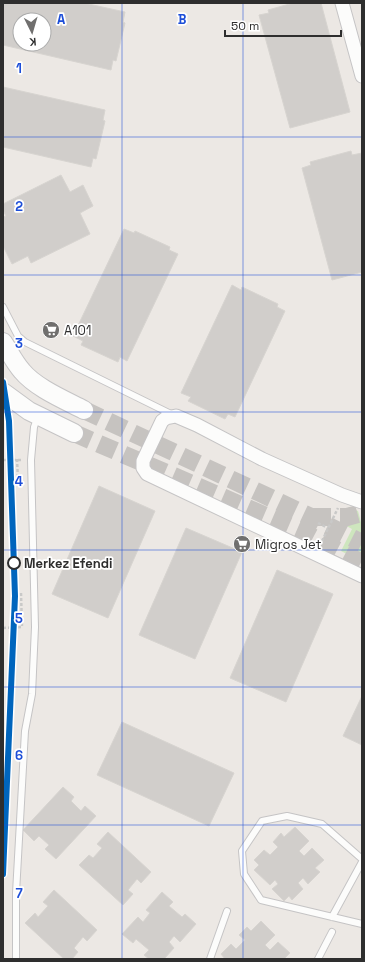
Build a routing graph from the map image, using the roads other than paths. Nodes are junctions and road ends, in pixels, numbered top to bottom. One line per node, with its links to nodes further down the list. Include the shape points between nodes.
1 (342, 3): 2 (street)
2 (362, 76)
3 (3, 307): 8 (lane, via 18,336 25,342)
4 (3, 342): 6 (main road, via 22,371 30,378)
5 (3, 392): 7 (main road)
6 (84, 410)
7 (38, 415): 9 (main road); 18 (lane, via 30,460 35,627 32,694 25,731 16,893)
8 (176, 416): 10 (street, via 262,459); 11 (street, via 162,421 143,461 143,468 147,474)
9 (74, 433)
10 (362, 502)
11 (362, 576)
12 (362, 859): 15 (lane, via 322,824 287,816 262,821 242,851 244,874 261,900)
13 (362, 862): 15 (lane)
14 (227, 911): 19 (lane)
15 (332, 917): 16 (lane)
16 (362, 924)
17 (332, 932): 20 (lane)
18 (16, 959)
19 (210, 959)
20 (318, 959)

